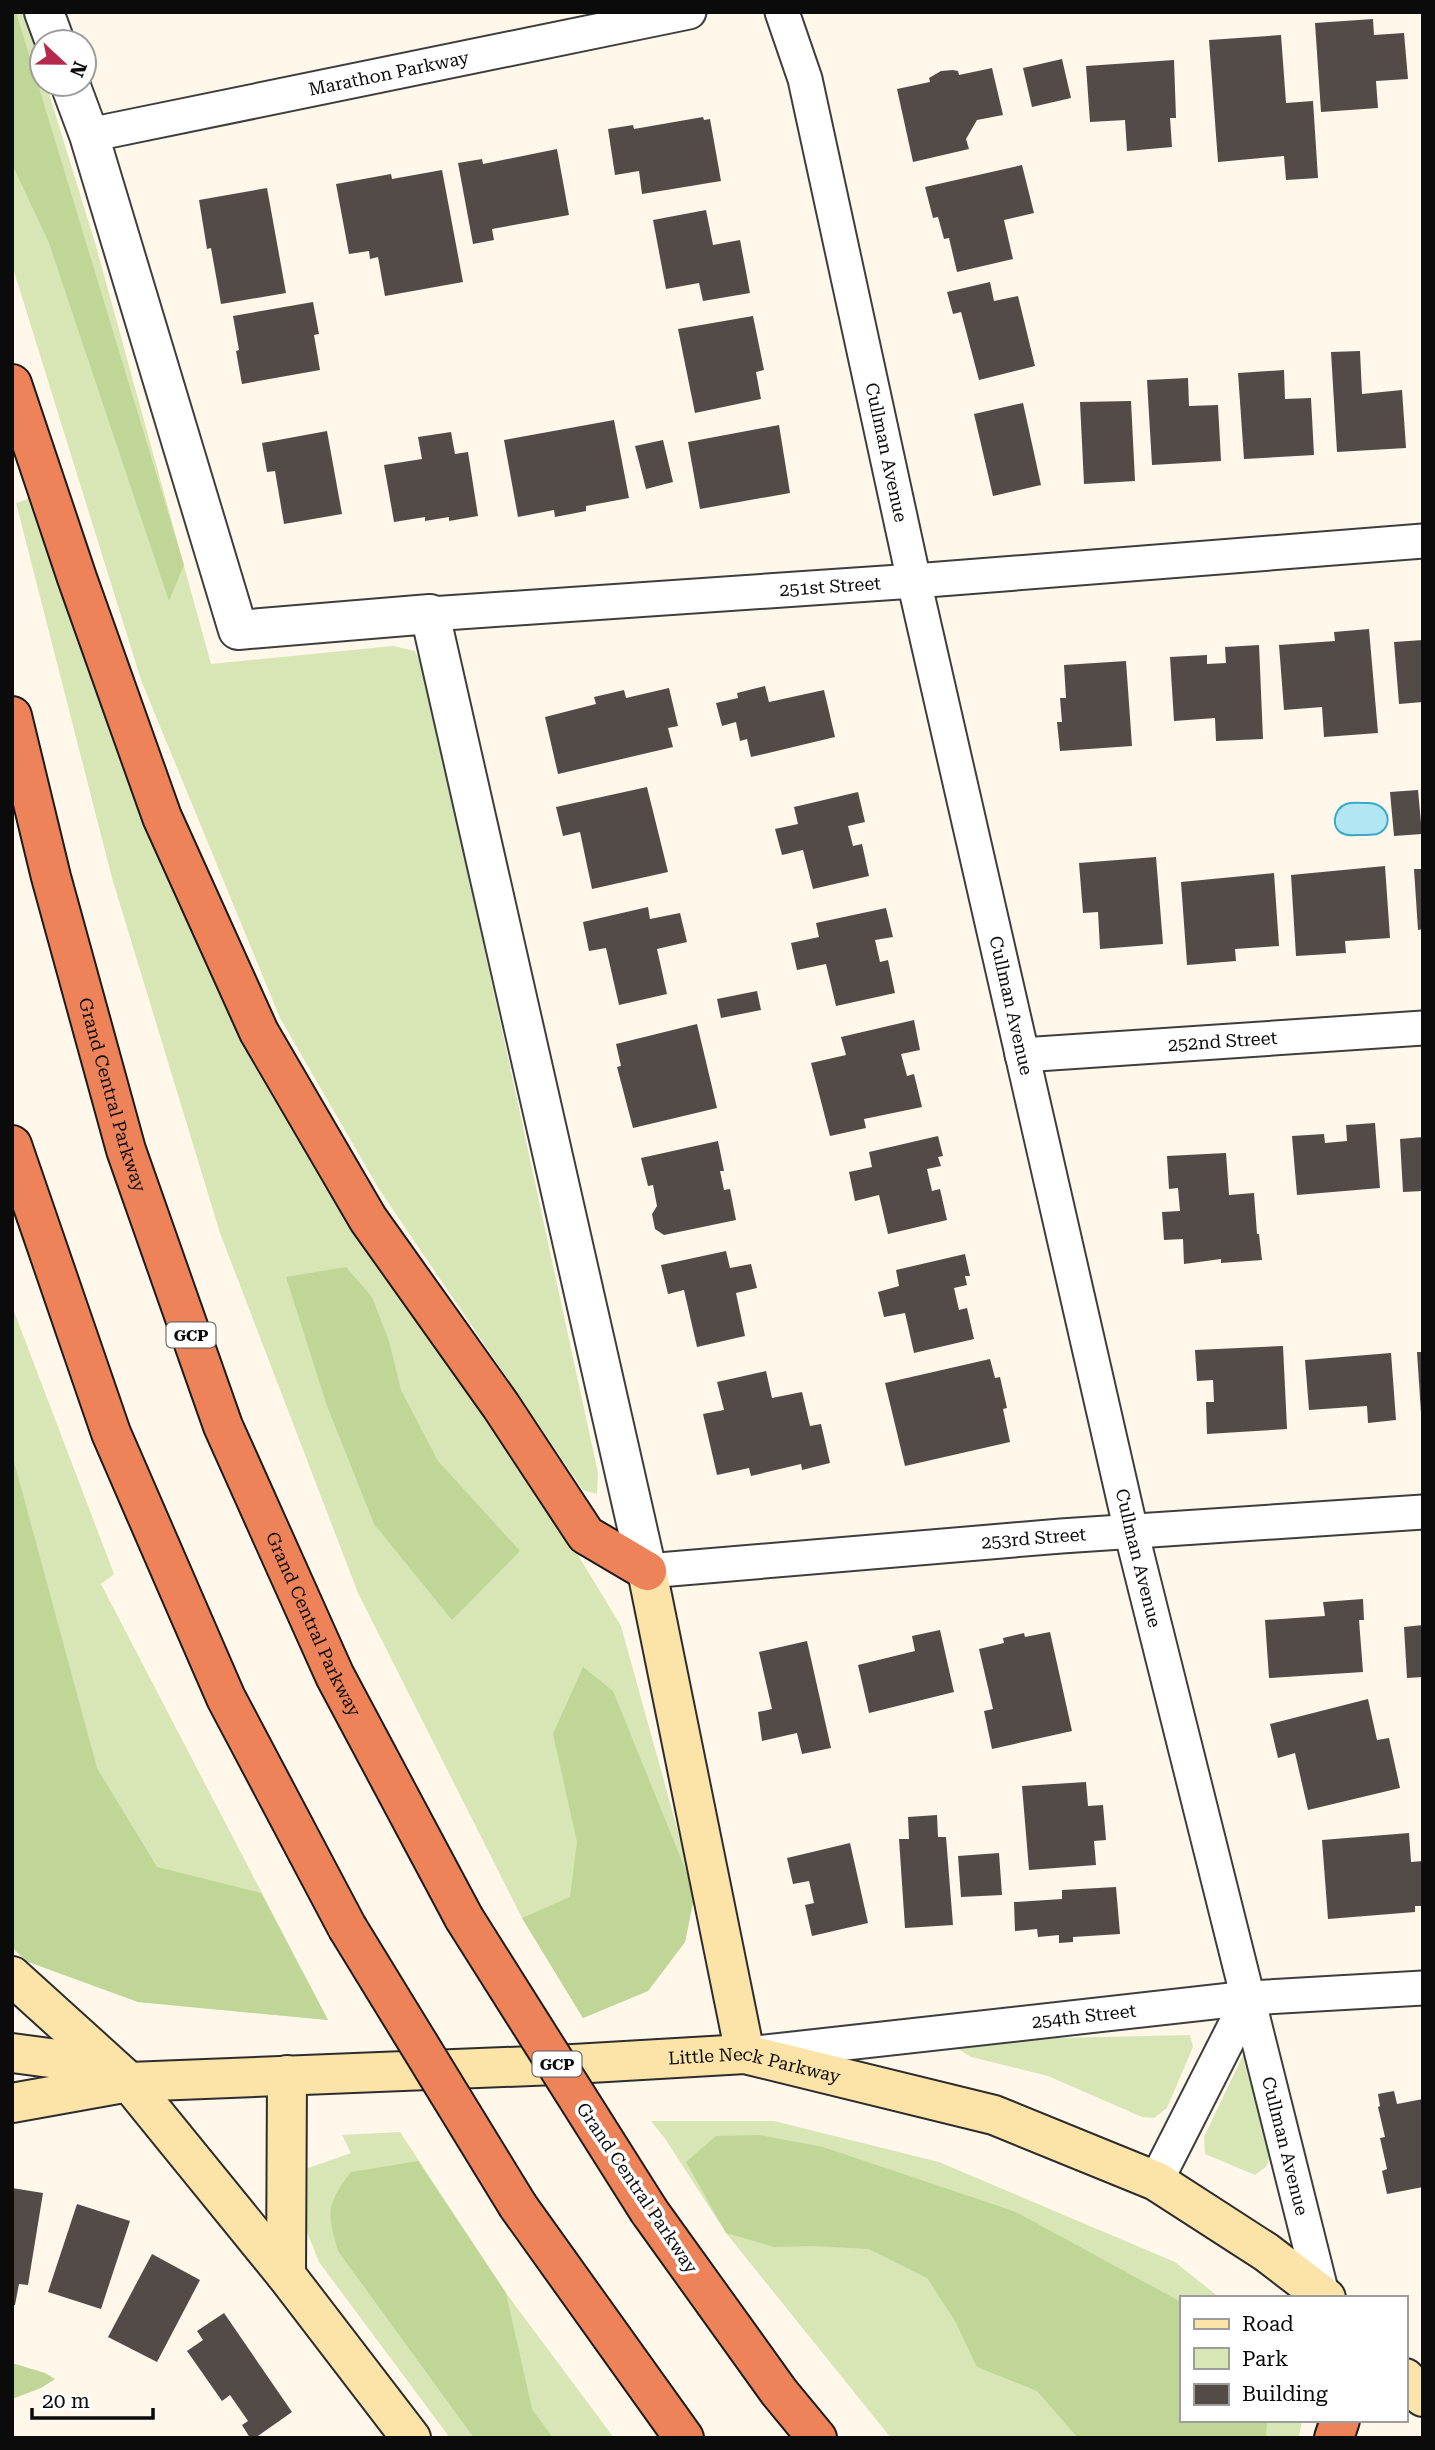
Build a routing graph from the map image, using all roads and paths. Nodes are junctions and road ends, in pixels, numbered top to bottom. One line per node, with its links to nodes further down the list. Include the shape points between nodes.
1 (689, 12): 4 (street, Marathon Parkway)
2 (782, 12): 7 (street, Cullman Avenue, via 805,79)
3 (75, 98): 4 (street)
4 (89, 135): 8 (street, 251st Street, via 237,630)
5 (12, 384): 15 (highway, via 162,817 259,1032 368,1219 586,1535)
6 (1423, 541): 7 (street, 251st Street)
7 (914, 581): 8 (street, 251st Street); 11 (street, Cullman Avenue)
8 (430, 614): 15 (street)
9 (12, 716): 31 (highway, Grand Central Parkway / GCP, bridge, via 126,1150 223,1426 335,1676 464,1918 649,2211)
10 (1423, 1028): 11 (street, 252nd Street)
11 (1022, 1055): 14 (street, Cullman Avenue)
12 (12, 1145): 30 (highway, bridge, via 111,1433 226,1698 347,1927 518,2206)
13 (1423, 1512): 14 (street, 253rd Street)
14 (1131, 1531): 15 (street, 253rd Street); 18 (street, Cullman Avenue)
15 (647, 1571): 20 (main road)
16 (12, 1976): 22 (main road)
17 (1423, 1988): 18 (street, 254th Street)
18 (1250, 1998): 20 (street, 254th Street); 24 (street); 26 (street, Cullman Avenue)
19 (12, 2053): 22 (main road, Little Neck Parkway, via 65,2060)
20 (745, 2054): 21 (main road, Little Neck Parkway); 24 (main road, Little Neck Parkway, via 993,2115)
21 (288, 2074): 22 (main road, Little Neck Parkway); 25 (main road)
22 (129, 2082): 23 (main road, Little Neck Parkway); 25 (main road)
23 (12, 2103)
24 (1156, 2181): 26 (main road, Little Neck Parkway, via 1266,2252)
25 (286, 2275): 29 (main road)
26 (1324, 2296)
27 (1407, 2380): 28 (main road)
28 (1423, 2397)
29 (411, 2438)
30 (684, 2438)
31 (817, 2438)

